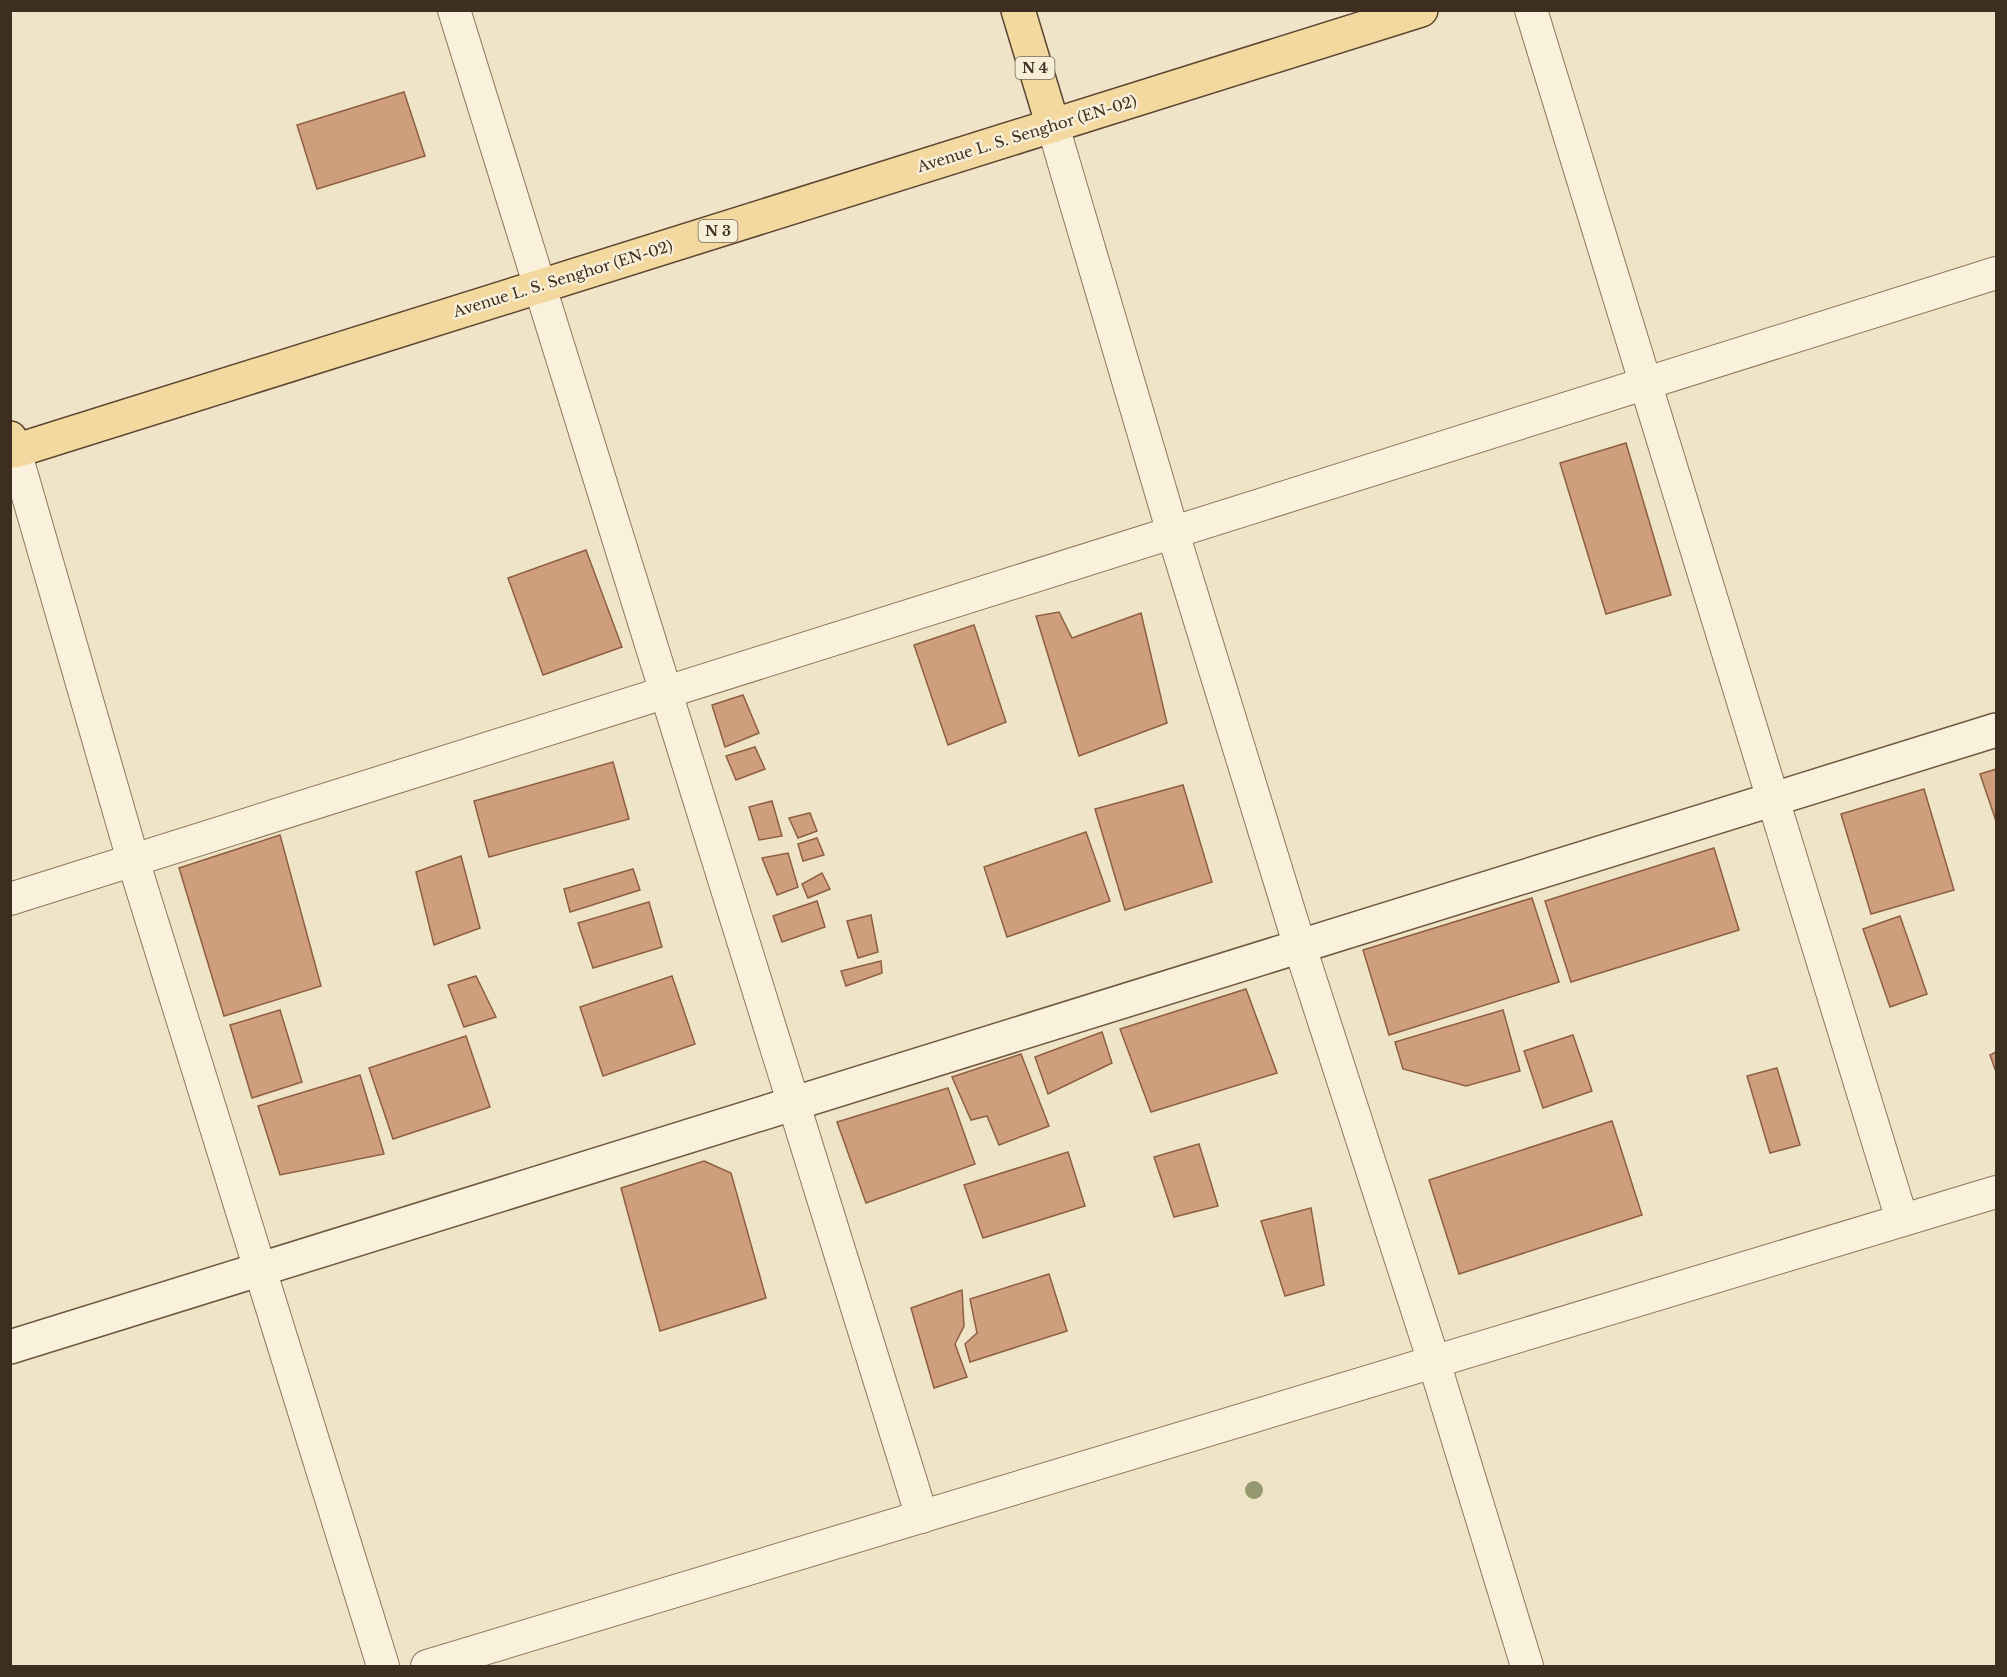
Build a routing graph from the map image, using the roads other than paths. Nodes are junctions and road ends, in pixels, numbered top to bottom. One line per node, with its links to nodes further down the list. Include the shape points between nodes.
1 (454, 10): 7 (street)
2 (1018, 10): 5 (main road, N 4)
3 (1421, 10): 5 (main road, Avenue L. S. Senghor (EN-02) / N 3)
4 (1532, 10): 8 (street)
5 (1053, 126): 7 (main road, Avenue L. S. Senghor (EN-02) / N 3); 10 (street)
6 (1996, 273): 8 (street)
7 (540, 287): 9 (main road, Avenue L. S. Senghor (EN-02) / N 3); 11 (street)
8 (1645, 383): 10 (street); 13 (street)
9 (12, 447): 14 (street)
10 (1173, 532): 11 (street); 16 (street)
11 (666, 693): 14 (street); 17 (street)
12 (1996, 730): 13 (street)
13 (1773, 800): 16 (street); 19 (street)
14 (133, 860): 15 (street); 20 (street)
15 (10, 899)
16 (1300, 947): 17 (street); 22 (street)
17 (794, 1103): 20 (street); 23 (street)
18 (1996, 1192): 19 (street)
19 (1902, 1220): 22 (street)
20 (260, 1269): 21 (street); 24 (street)
21 (10, 1347)
22 (1434, 1362): 23 (street); 26 (street)
23 (922, 1517): 25 (street)
24 (383, 1666)
25 (427, 1666)
26 (1527, 1666)

